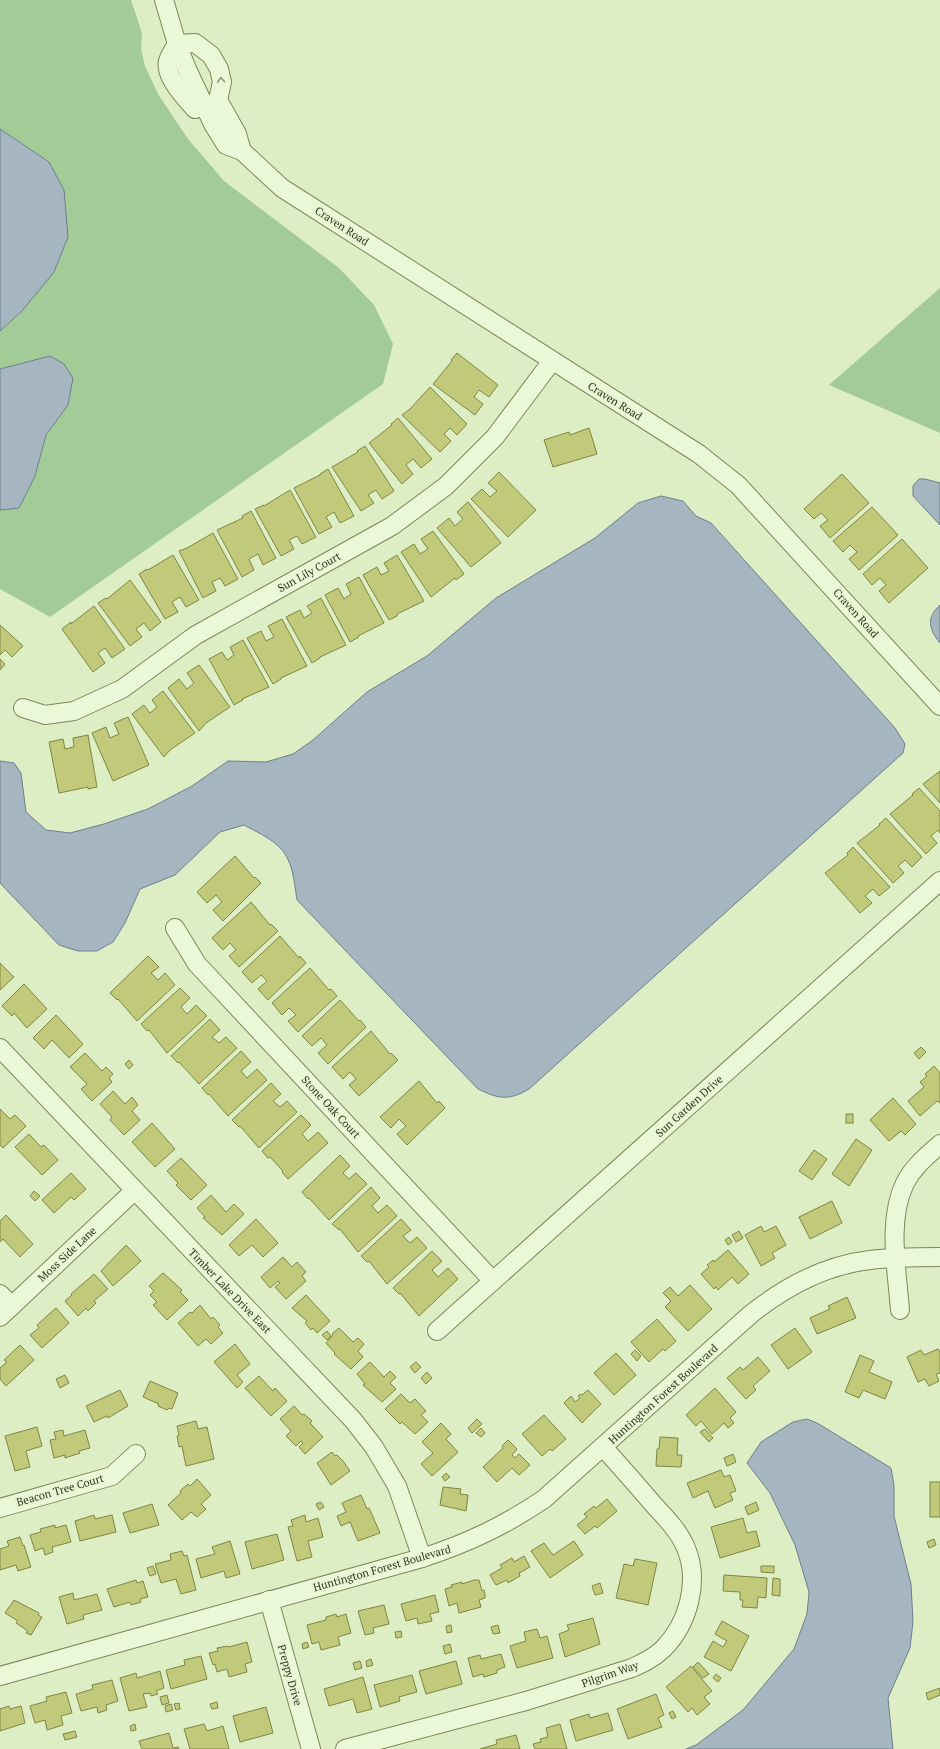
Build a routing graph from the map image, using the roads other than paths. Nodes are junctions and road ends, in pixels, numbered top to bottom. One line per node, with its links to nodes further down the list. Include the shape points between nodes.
1 (164, 0): 2 (street)
2 (177, 44): 3 (street, one-way to 2, via 222,82 211,55 195,43); 3 (street, via 168,62 172,80 182,96 195,109)
3 (211, 103): 4 (street, Craven Road, via 237,134 242,151 282,188)
4 (552, 361): 5 (street, Craven Road, via 699,454 738,485); 6 (street, Sun Lily Court, via 495,437 446,486 392,526 196,635 122,689 74,711 45,715)
5 (940, 706)
6 (23, 708)
7 (940, 881): 14 (street, Sun Garden Drive)
8 (174, 928): 14 (street, Stone Oak Court, via 197,964)
9 (0, 1048): 11 (street, Timber Lake Drive East)
10 (940, 1144): 13 (street, via 920,1163 906,1182 898,1201 894,1220)
11 (134, 1190): 15 (street, Moss Side Lane); 21 (street, Timber Lake Drive East, via 353,1420 374,1447 398,1486)
12 (940, 1257): 13 (street, Huntington Forest Boulevard)
13 (896, 1258): 16 (street); 18 (street, Huntington Forest Boulevard, via 868,1260 841,1266 813,1276 776,1296 751,1314)
14 (493, 1281): 17 (street, Sun Garden Drive)
15 (4, 1306)
16 (900, 1310)
17 (437, 1331)
18 (603, 1447): 21 (street, Huntington Forest Boulevard, via 544,1499 515,1519 497,1529); 25 (street, Pilgrim Way, via 674,1527 686,1547 692,1580 689,1602 683,1621 673,1638 648,1661 632,1668 526,1701)
19 (136, 1454): 20 (street, Beacon Tree Court, via 112,1476)
20 (0, 1508)
21 (422, 1558): 22 (street, Huntington Forest Boulevard)
22 (269, 1600): 23 (street, Huntington Forest Boulevard); 24 (street, Preppy Drive)
23 (0, 1676)
24 (311, 1749)
25 (345, 1749)

